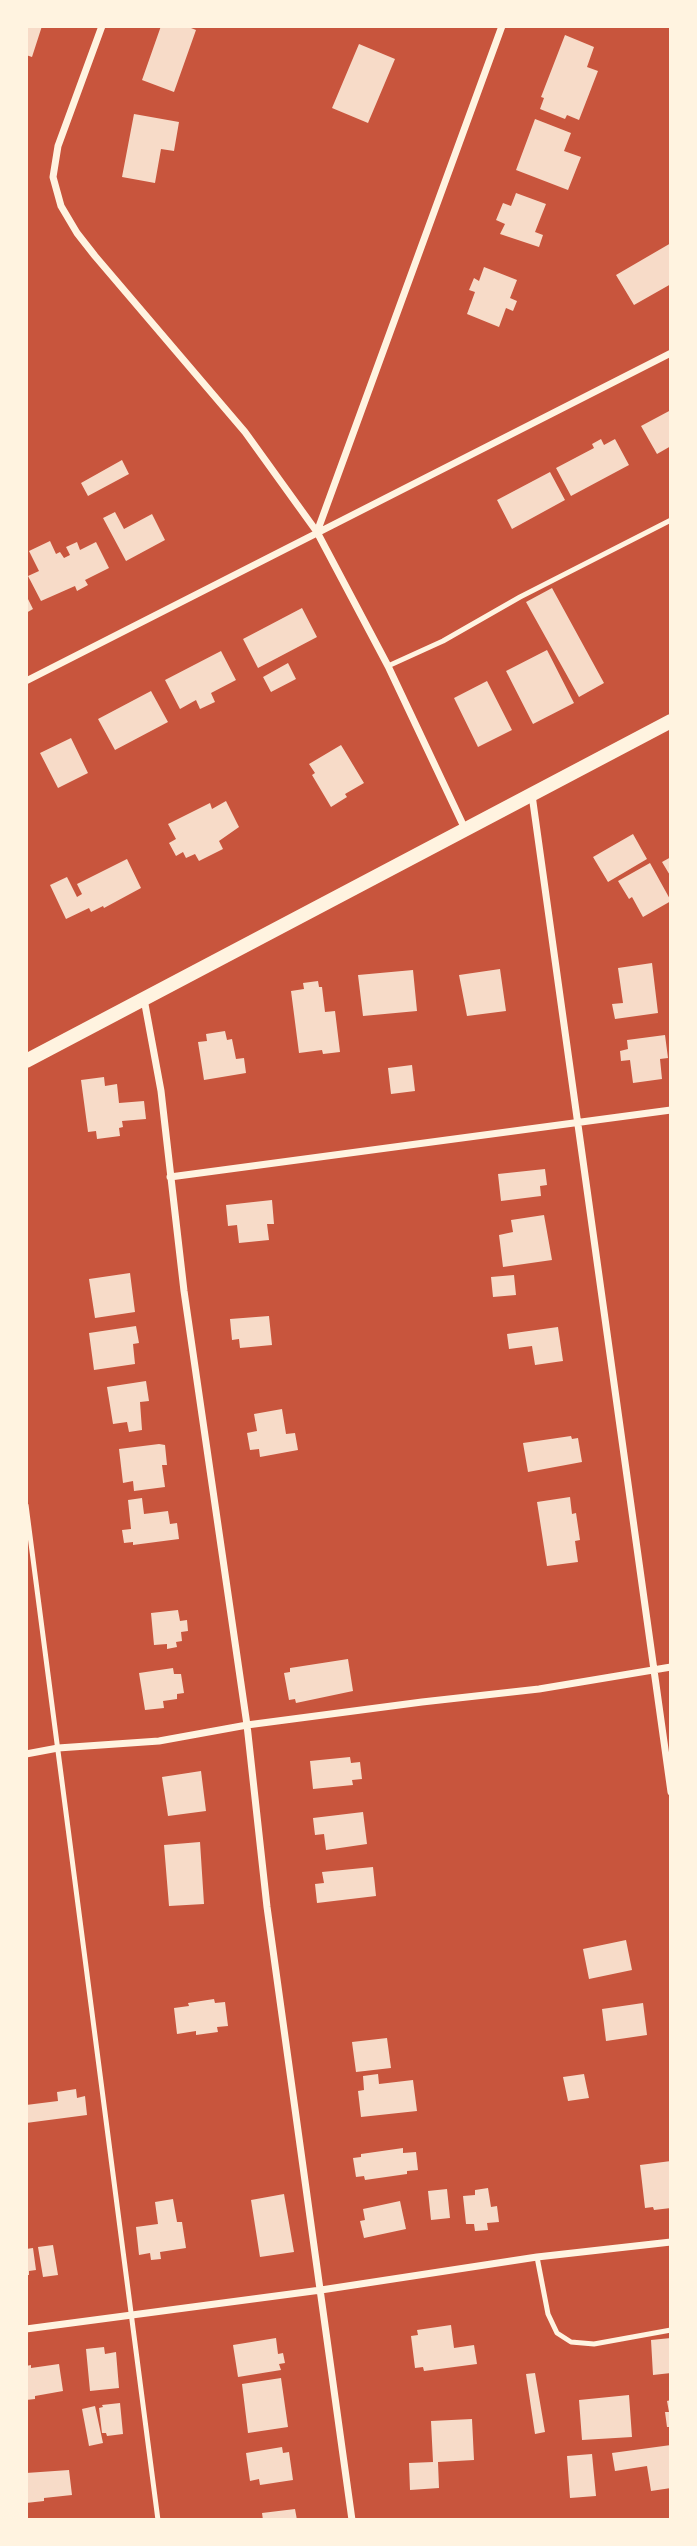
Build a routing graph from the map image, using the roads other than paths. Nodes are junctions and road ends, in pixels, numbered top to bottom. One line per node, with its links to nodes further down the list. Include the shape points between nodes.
1 (102, 26): 5 (street, via 58,146 53,177 61,206 83,241 245,432)
2 (502, 26): 5 (street)
3 (671, 352): 5 (street)
4 (671, 520): 6 (lane)
5 (317, 533): 6 (street); 7 (street)
6 (388, 666): 10 (street)
7 (26, 681)
8 (671, 721): 9 (main road)
9 (532, 794): 10 (main road); 14 (street)
10 (466, 829): 11 (main road)
11 (144, 999): 12 (main road); 15 (street, via 161,1091)
12 (26, 1061)
13 (671, 1110): 14 (street)
14 (578, 1122): 15 (street); 18 (street)
15 (170, 1177): 19 (street)
16 (26, 1505): 20 (lane)
17 (671, 1667): 18 (street)
18 (654, 1669): 19 (street, via 539,1689); 22 (street)
19 (247, 1726): 20 (street, via 130,1745); 25 (street)
20 (58, 1748): 21 (street); 26 (lane)
21 (26, 1754)
22 (671, 1792)
23 (671, 2242): 24 (street)
24 (537, 2257): 25 (street); 28 (lane, via 548,2314 556,2333 571,2342 594,2344)
25 (321, 2290): 26 (street); 30 (street)
26 (131, 2315): 27 (street); 29 (lane)
27 (26, 2329)
28 (671, 2330)
29 (158, 2520)
30 (352, 2520)

